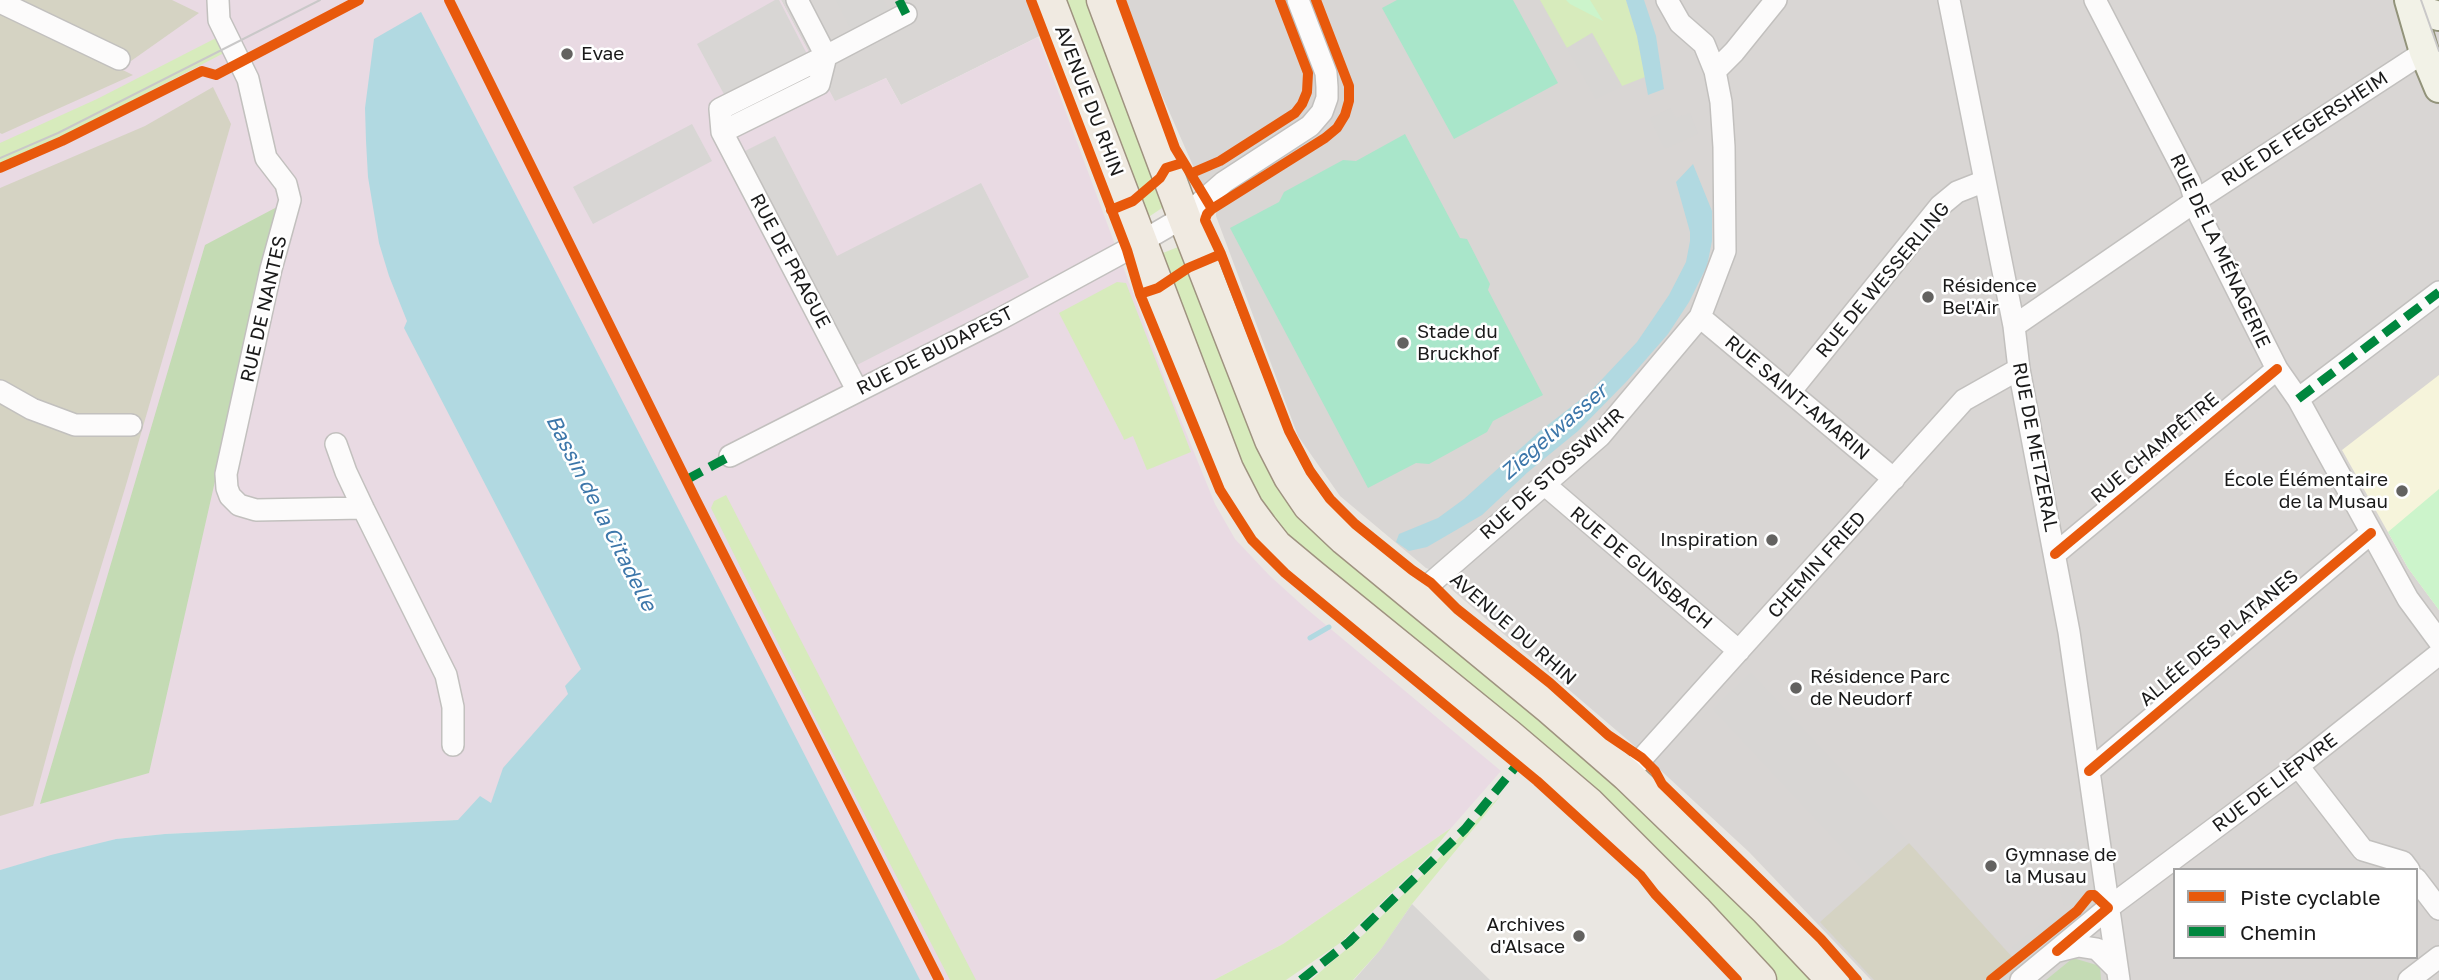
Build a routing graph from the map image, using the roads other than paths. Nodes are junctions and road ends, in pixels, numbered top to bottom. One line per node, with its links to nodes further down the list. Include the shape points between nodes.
1 (218, 0): 37 (street, RUE DE NANTES, via 219,20 248,79 266,158 286,184 290,200 226,474 227,488 239,505 256,510)
2 (797, 0): 15 (street)
3 (1049, 0): 22 (main road, AVENUE DU RHIN)
4 (1103, 0): 21 (main road, AVENUE DU RHIN)
5 (1298, 0): 21 (street, via 1326,73 1327,98 1322,112 1310,126 1224,182)
6 (1667, 0): 17 (street, RUE DE STOSSWIHR, via 1680,23 1704,44)
7 (1776, 0): 17 (street)
8 (1950, 0): 19 (street, RUE DE METZERAL)
9 (2095, 0): 20 (street, RUE DE LA MÉNAGERIE)
10 (2410, 0): 13 (main road, via 2426,12); 14 (main road)
11 (0, 2): 16 (street)
12 (906, 13): 15 (street)
13 (2438, 14)
14 (2424, 52): 18 (main road); 20 (street, RUE DE FEGERSHEIM)
15 (826, 56): 28 (street, RUE DE PRAGUE, via 819,84 722,132)
16 (119, 59)
17 (1714, 71): 24 (street, RUE DE STOSSWIHR, via 1724,147 1725,251)
18 (2439, 88)
19 (1985, 181): 25 (street, RUE DE METZERAL); 30 (street, RUE DE WESSERLING, via 1957,192 1940,206)
20 (2196, 201): 25 (street, RUE DE FEGERSHEIM); 27 (street, RUE DE LA MÉNAGERIE)
21 (1184, 217): 22 (street); 40 (main road, AVENUE DU RHIN, via 1271,440 1290,477 1309,505)
22 (1140, 243): 28 (street, RUE DE BUDAPEST); 55 (main road, AVENUE DU RHIN, via 1227,469 1247,508 1276,546 1589,804)
23 (2439, 292): 31 (street)
24 (1700, 317): 30 (street, RUE SAINT-AMARIN); 36 (street, RUE DE STOSSWIHR, via 1600,436)
25 (2014, 326): 26 (street, RUE DE METZERAL)
26 (2019, 369): 35 (street, CHEMIN FRIED, via 1964,400); 39 (street, RUE DE METZERAL)
27 (2277, 369): 31 (street, RUE DE LA MÉNAGERIE); 39 (street, RUE CHAMPÊTRE)
28 (857, 390): 34 (street, RUE DE BUDAPEST)
29 (0, 391): 32 (street, via 75,425)
30 (1790, 392): 35 (street, RUE SAINT-AMARIN)
31 (2298, 399): 38 (street, RUE DE LA MÉNAGERIE)
32 (131, 425)
33 (336, 444): 37 (street)
34 (730, 456)
35 (1895, 479): 42 (street, CHEMIN FRIED)
36 (1544, 484): 40 (street, RUE DE STOSSWIHR); 42 (street, RUE DE GUNSBACH)
37 (363, 509): 44 (street, via 446,675 453,707)
38 (2371, 533): 41 (street, RUE DE LA MÉNAGERIE, via 2408,599); 46 (street, ALLÉE DES PLATANES)
39 (2056, 554): 46 (street, RUE DE METZERAL)
40 (1417, 598): 47 (main road, AVENUE DU RHIN)
41 (2439, 641)
42 (1739, 651): 47 (street, CHEMIN FRIED)
43 (2439, 654): 45 (street, RUE DE LIÈPVRE)
44 (453, 745)
45 (2298, 766): 48 (street, via 2363,850 2403,862); 50 (street, RUE DE LIÈPVRE)
46 (2089, 771): 50 (street, RUE DE METZERAL)
47 (1627, 775): 56 (main road, AVENUE DU RHIN)
48 (2408, 868)
49 (2418, 882): 51 (street)
50 (2108, 908): 52 (street, RUE DE LIÈPVRE); 54 (street, RUE DE METZERAL)
51 (2439, 909)
52 (2057, 951): 54 (street, via 2078,946 2097,949); 57 (street, RUE DE LIÈPVRE)
53 (2439, 957): 58 (street)
54 (2118, 974)
55 (1760, 980)
56 (1833, 980)
57 (2021, 980)
58 (2409, 980)

